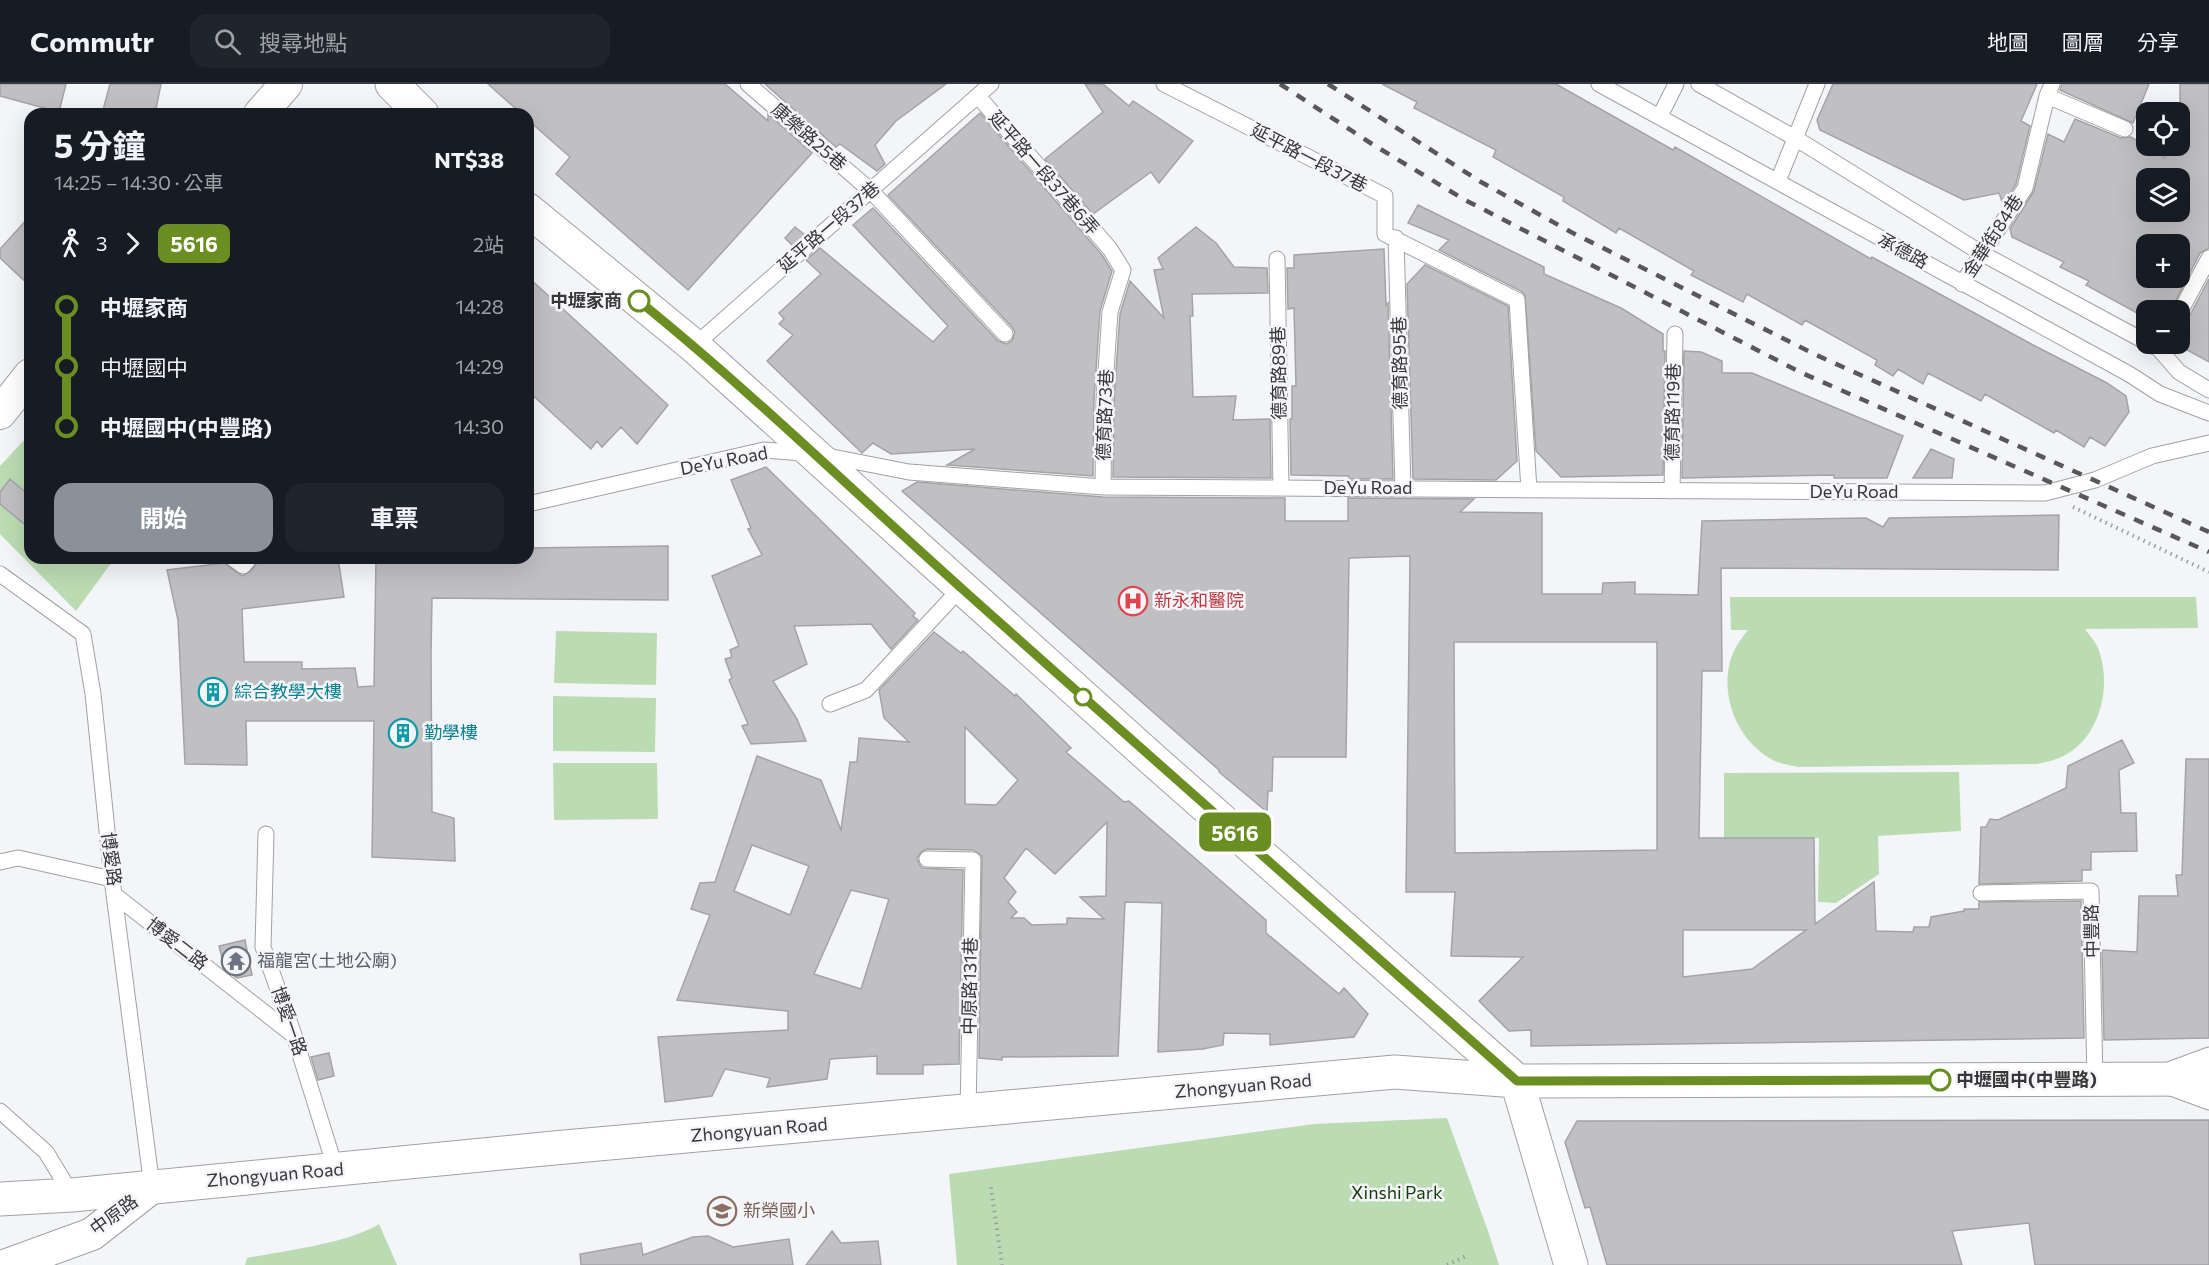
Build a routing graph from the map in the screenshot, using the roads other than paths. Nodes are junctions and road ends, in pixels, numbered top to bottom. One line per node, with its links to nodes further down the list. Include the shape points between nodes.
1 (286, 84): 12 (street)
2 (392, 84): 13 (main road)
3 (748, 84): 18 (lane, 康樂路25巷)
4 (991, 84): 11 (lane, 延平路一段37巷)
5 (1164, 84): 20 (lane, 延平路一段37巷, via 1385,196 1385,234)
6 (1599, 84): 14 (lane, 承德路)
7 (1676, 84): 14 (lane)
8 (1699, 84): 16 (lane)
9 (1817, 84): 16 (lane)
10 (2050, 90): 15 (lane); 21 (lane, 金華街84巷, via 2025,188)
11 (978, 96): 18 (lane, 延平路一段37巷); 29 (lane, 延平路一段37巷6弄, via 1110,249 1123,270 1110,312)
12 (265, 108)
13 (416, 108)
14 (1660, 116): 17 (lane, 承德路)
15 (2125, 129)
16 (1795, 138): 17 (lane); 21 (lane)
17 (1778, 181): 24 (lane, 承德路)
18 (871, 191): 26 (lane, 康樂路25巷); 30 (lane, 延平路一段37巷)
19 (534, 215): 30 (main road)
20 (1396, 238): 38 (lane, 德育路95巷); 39 (lane, via 1517,300)
21 (1981, 253): 24 (lane, 金華街84巷); 28 (lane)
22 (2209, 258): 25 (lane)
23 (1277, 259): 37 (lane, 德育路89巷)
24 (1962, 284): 33 (lane, 承德路, via 2160,394)
25 (2186, 300)
26 (1005, 334)
27 (1675, 334): 40 (lane, 德育路119巷)
28 (2136, 335)
29 (1109, 343): 36 (lane, 德育路73巷)
30 (694, 346): 35 (main road)
31 (2163, 354): 32 (lane, via 2180,372)
32 (2209, 390)
33 (2209, 413)
34 (2209, 443): 40 (lane, DeYu Road, via 2152,456 2095,480 2045,493)
35 (817, 454): 36 (lane, DeYu Road, via 909,472); 41 (lane, DeYu Road, via 764,450); 43 (main road)
36 (1103, 487): 37 (lane, DeYu Road)
37 (1281, 488): 38 (lane, DeYu Road)
38 (1403, 488): 39 (lane, DeYu Road)
39 (1529, 490): 40 (lane, DeYu Road)
40 (1672, 491)
41 (534, 503)
42 (0, 574): 50 (lane, 博愛路, via 83,634)
43 (961, 588): 44 (lane, via 866,690); 58 (main road)
44 (830, 704)
45 (266, 834): 53 (lane, 博愛一路, via 263,947)
46 (0, 853): 47 (lane)
47 (18, 858): 49 (lane); 50 (lane)
48 (927, 859): 61 (lane, 中原路131巷, via 973,860)
49 (0, 862)
50 (112, 879): 52 (lane, 博愛路)
51 (1982, 893): 57 (lane, 中豐路, via 2091,891)
52 (116, 896): 53 (lane, 博愛二路); 63 (lane, 博愛路)
53 (294, 1035): 62 (lane, 博愛一路)
54 (2209, 1055): 55 (lane)
55 (2146, 1079): 56 (main road, Zhongyuan Road); 57 (main road, Zhongyuan Road); 59 (lane)
56 (2209, 1079)
57 (2095, 1080): 58 (main road, Zhongyuan Road)
58 (1517, 1081): 61 (main road, Zhongyuan Road, via 1395,1072); 67 (main road)
59 (2209, 1102)
60 (0, 1111): 64 (lane, via 46,1152)
61 (968, 1111): 62 (main road, Zhongyuan Road)
62 (336, 1170): 63 (main road, Zhongyuan Road)
63 (152, 1187): 64 (main road, Zhongyuan Road); 66 (street, 中原路, via 92,1234)
64 (72, 1195): 65 (main road, Zhongyuan Road)
65 (0, 1199)
66 (7, 1265)
67 (1571, 1265)

